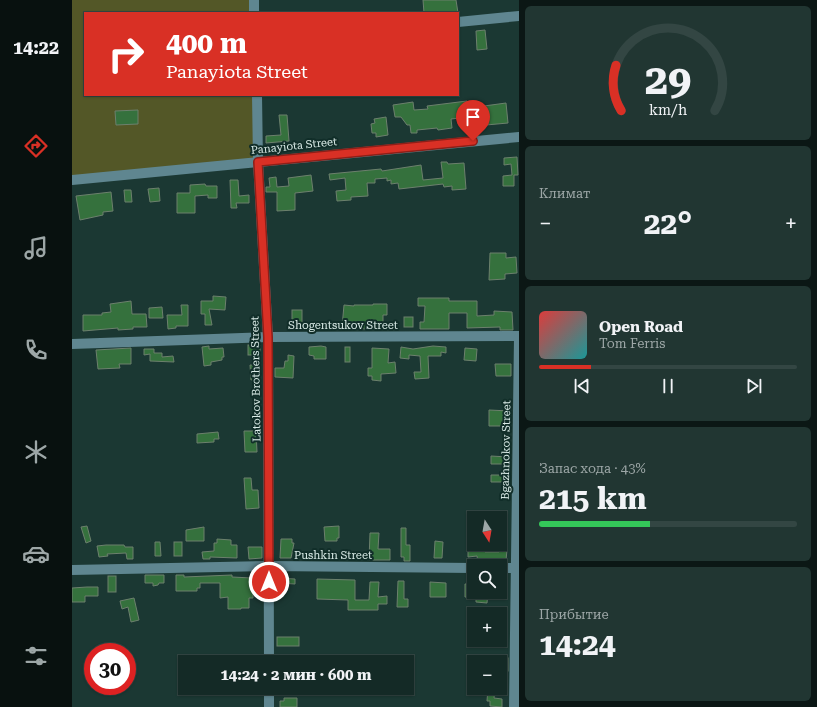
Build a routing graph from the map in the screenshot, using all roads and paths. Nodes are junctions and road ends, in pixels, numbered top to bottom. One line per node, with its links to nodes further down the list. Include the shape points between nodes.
1 (254, 0): 2 (street)
2 (254, 12)
3 (519, 16): 4 (street)
4 (459, 22)
5 (257, 96): 7 (street, Latokov Brothers Street)
6 (519, 136): 7 (street, Panayiota Street)
7 (258, 162): 8 (street, Panayiota Street); 10 (street, Latokov Brothers Street)
8 (72, 180)
9 (519, 336): 10 (street, Shogentsukov Street); 15 (street, Bgazhnokov Street)
10 (268, 337): 11 (street, Shogentsukov Street); 12 (street, Latokov Brothers Street)
11 (72, 344)
12 (269, 566): 13 (street, Pushkin Street); 16 (street, Pushkin Street); 17 (street, Latokov Brothers Street)
13 (467, 568)
14 (507, 568): 15 (street)
15 (518, 568): 20 (street, Bgazhnokov Street)
16 (72, 570)
17 (269, 655)
18 (269, 695): 19 (street)
19 (269, 707)
20 (514, 707)

